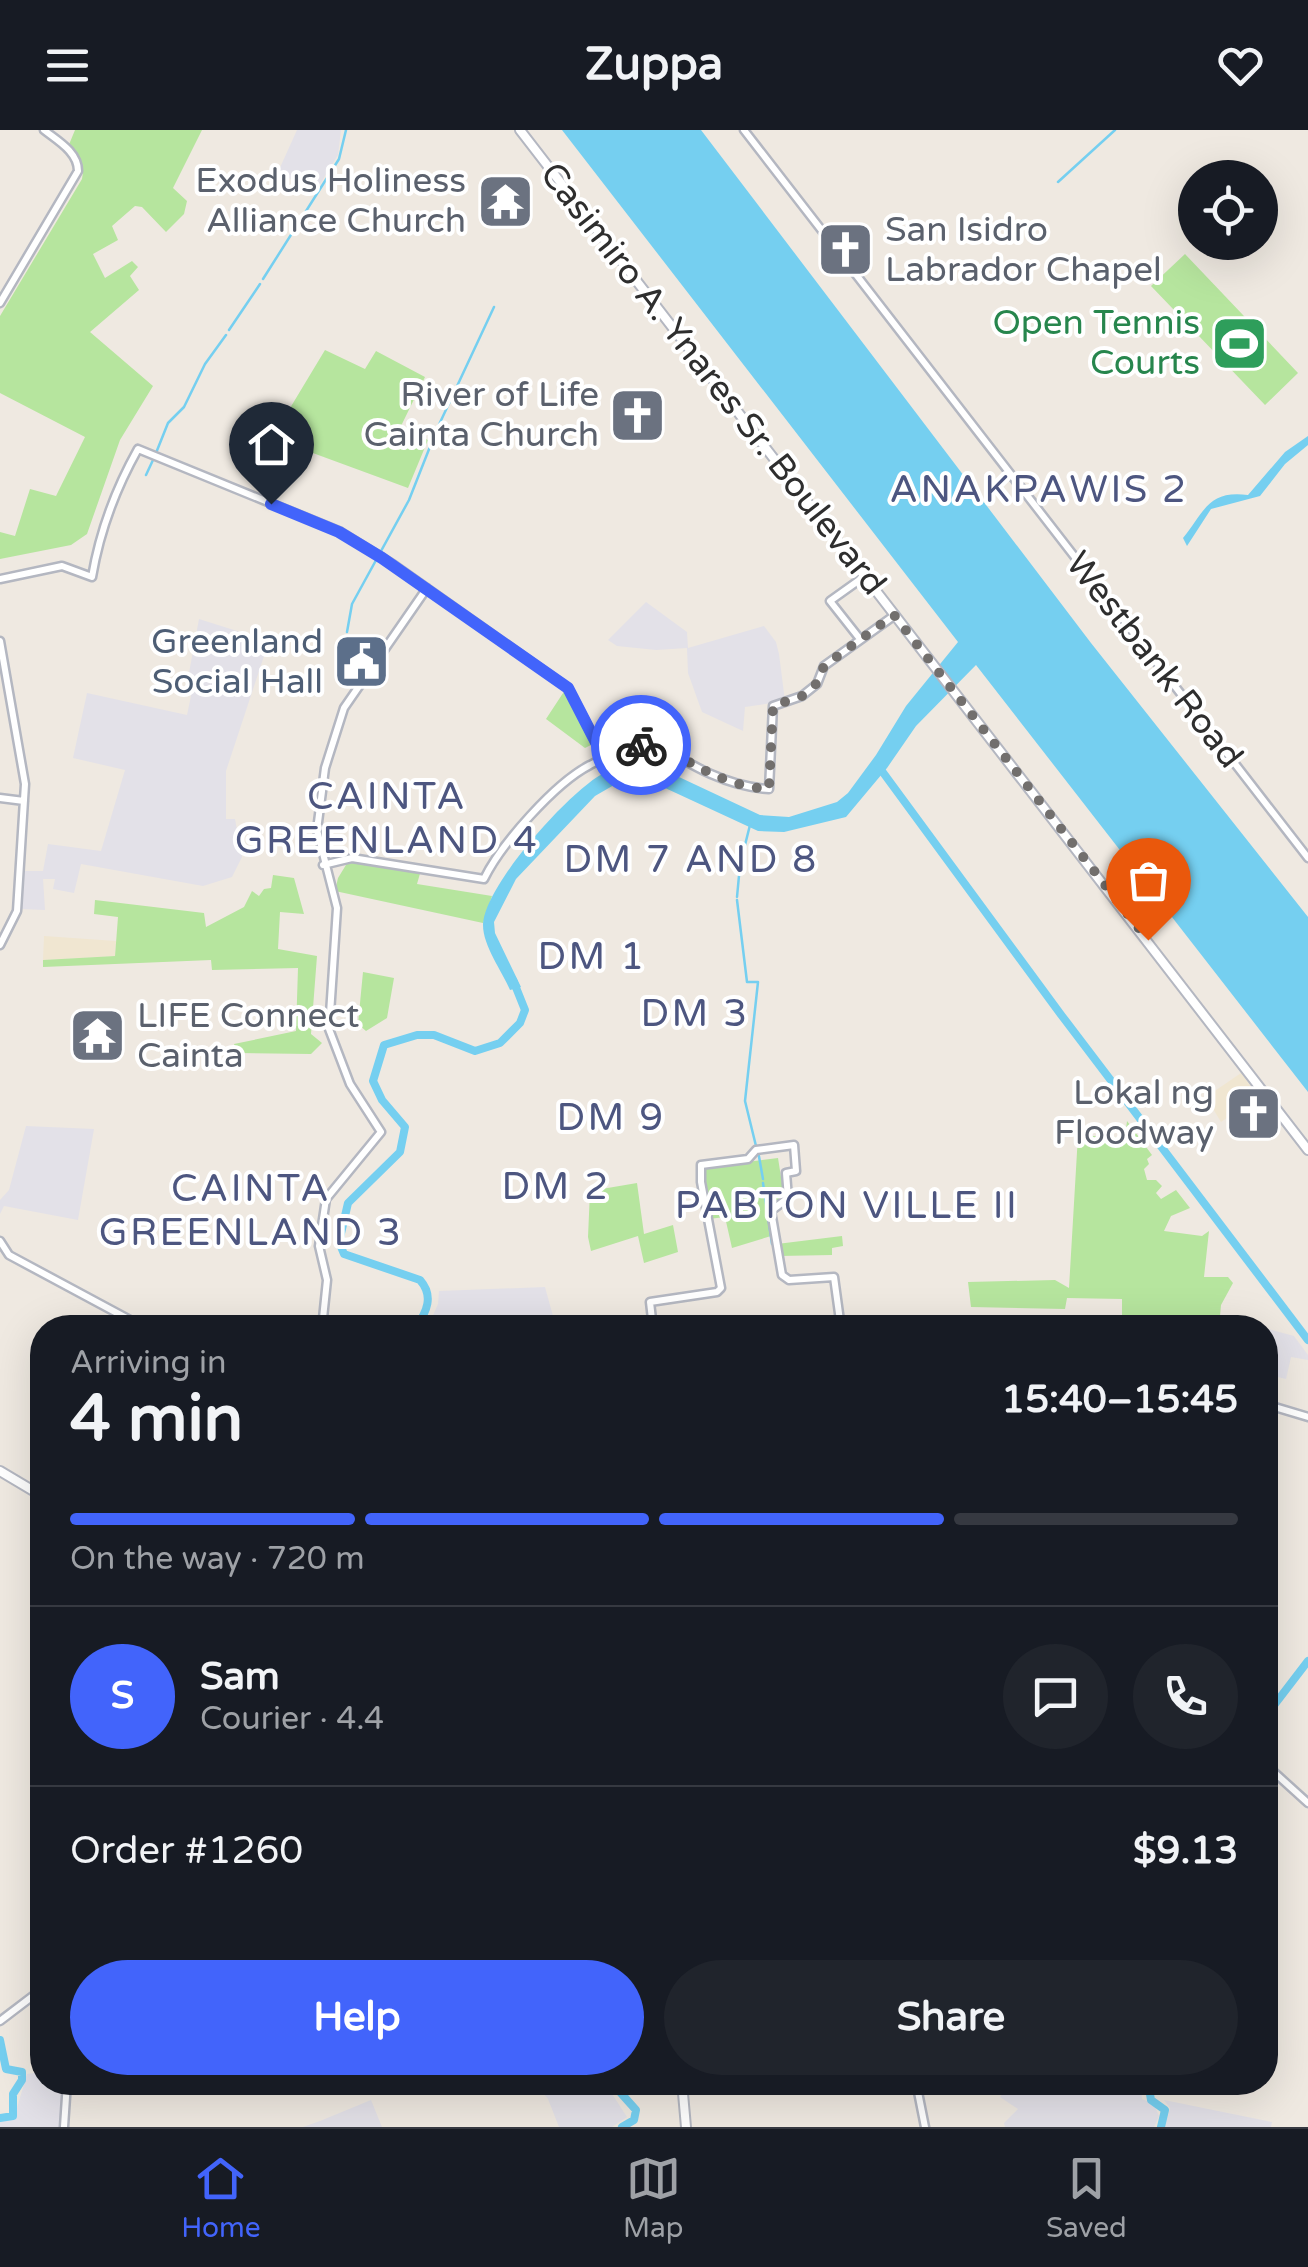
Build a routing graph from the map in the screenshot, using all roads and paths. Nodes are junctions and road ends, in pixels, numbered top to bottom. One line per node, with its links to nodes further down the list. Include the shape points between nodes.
1 (44, 130): 4 (street, via 72,153 78,171)
2 (520, 130): 5 (main road, Casimiro A. Ynares Sr. Boulevard)
3 (744, 130): 14 (street, Westbank Road)
4 (0, 304)
5 (865, 576): 8 (main road, Casimiro A. Ynares Sr. Boulevard); 9 (street, via 830,601)
6 (0, 579): 7 (street, via 62,566 92,577 117,486 138,449 339,532)
7 (428, 588): 11 (street, via 568,688); 15 (street, via 352,692 338,724 317,830)
8 (894, 615): 9 (street); 17 (main road, Casimiro A. Ynares Sr. Boulevard)
9 (860, 639): 11 (street, via 824,666 814,687 773,706 769,789 699,770 654,743)
10 (0, 641): 13 (street, via 25,773)
11 (604, 758): 15 (street, via 578,772 522,826 482,880 352,858)
12 (0, 798): 13 (street)
13 (24, 800): 16 (street, via 16,911)
14 (1308, 858)
15 (324, 865): 20 (street, via 337,908 329,1029 350,1084 381,1132 326,1198 319,1246 327,1280)
16 (0, 945)
17 (1308, 1150)
18 (2, 1243): 19 (street, via 8,1254)
19 (121, 1315)
20 (323, 1315)
21 (652, 1315): 22 (street, via 650,1302 722,1286 701,1166 794,1145 788,1198 771,1214 782,1275 834,1278)
22 (839, 1315)
23 (1278, 1408): 24 (street)
24 (1308, 1417)
25 (0, 1471): 26 (main road)
26 (30, 1489)
27 (1278, 1776): 28 (street)
28 (1308, 1803)
29 (30, 2000): 30 (street)
30 (0, 2021)
31 (66, 2095): 34 (street)
32 (683, 2095): 35 (main road)
33 (919, 2095): 36 (street)
34 (64, 2127)
35 (686, 2127)
36 (925, 2127)

